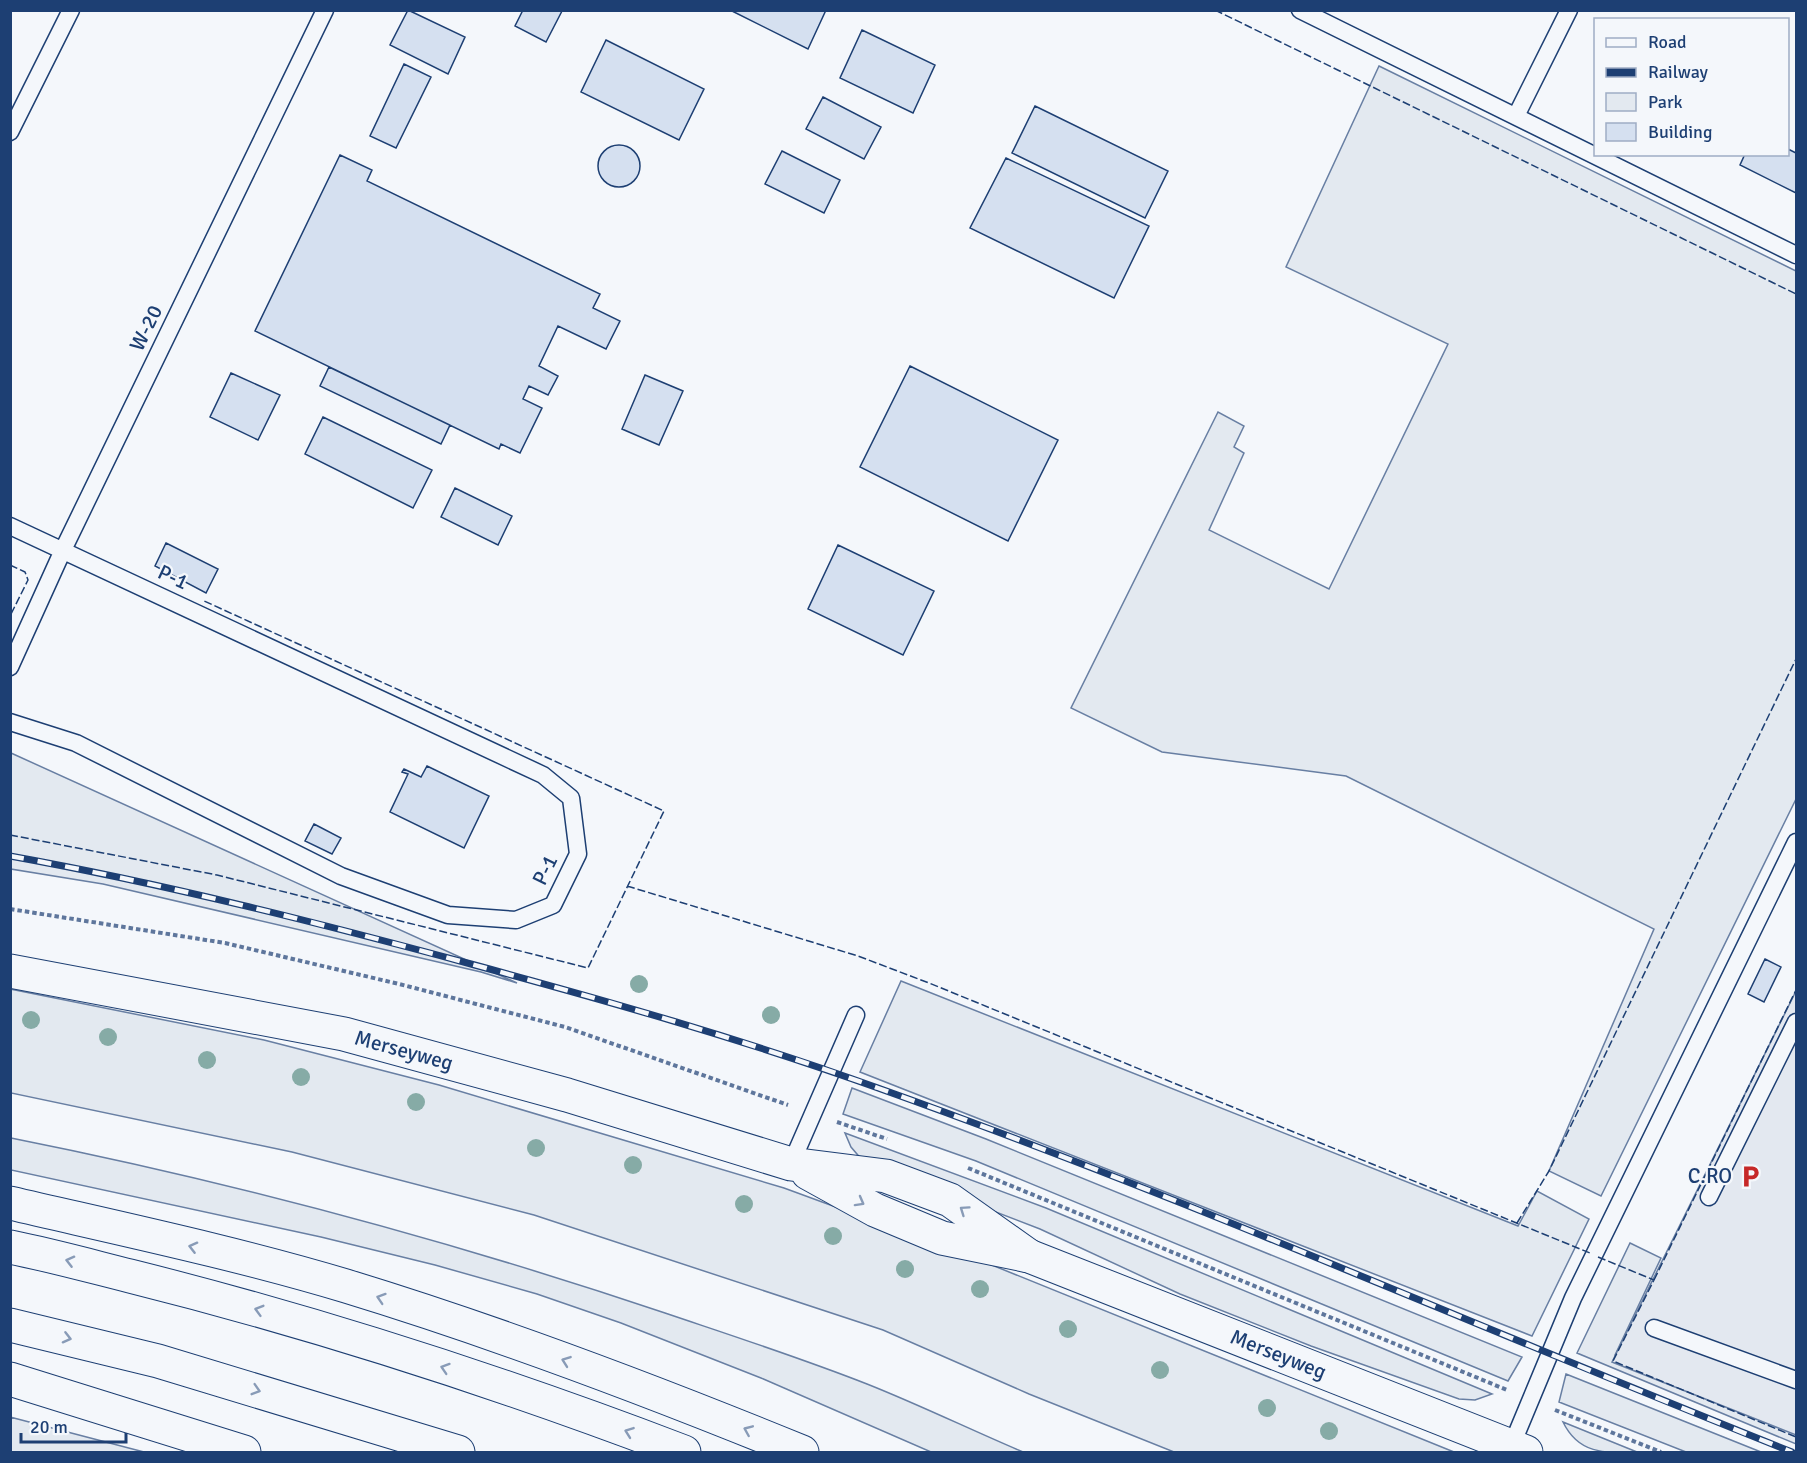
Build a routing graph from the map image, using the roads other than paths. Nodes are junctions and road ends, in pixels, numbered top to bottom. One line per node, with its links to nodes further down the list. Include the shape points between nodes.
1 (71, 10): 6 (lane)
2 (325, 10): 11 (lane, W-20)
3 (1300, 10): 5 (lane)
4 (1569, 10): 5 (lane)
5 (1516, 116): 7 (lane)
6 (10, 132)
7 (1594, 155)
8 (1597, 156): 9 (lane)
9 (1797, 255)
10 (10, 526): 11 (lane, P-1)
11 (63, 550): 12 (lane, W-20); 13 (lane, P-1, via 543,775 571,798 578,854 553,905 516,920 448,915 341,876 76,743)
12 (10, 667)
13 (10, 722)
14 (1797, 842): 26 (lane, via 1573,1298)
15 (10, 971): 18 (main road, Merseyweg, via 344,1035 567,1095)
16 (856, 1015): 18 (lane)
17 (1797, 1022): 19 (lane)
18 (790, 1164): 26 (main road, Merseyweg, via 875,1210 942,1238 1029,1256)
19 (1709, 1197)
20 (10, 1203): 30 (main road, one-way to 20, via 585,1368 345,1286)
21 (10, 1247): 29 (main road, one-way to 21, via 331,1330)
22 (10, 1325): 28 (main road, one-way to 28, via 158,1360)
23 (1654, 1328): 25 (lane)
24 (10, 1379): 27 (main road)
25 (1797, 1380)
26 (1519, 1450)
27 (244, 1452)
28 (458, 1452)
29 (684, 1452)
30 (802, 1452)

